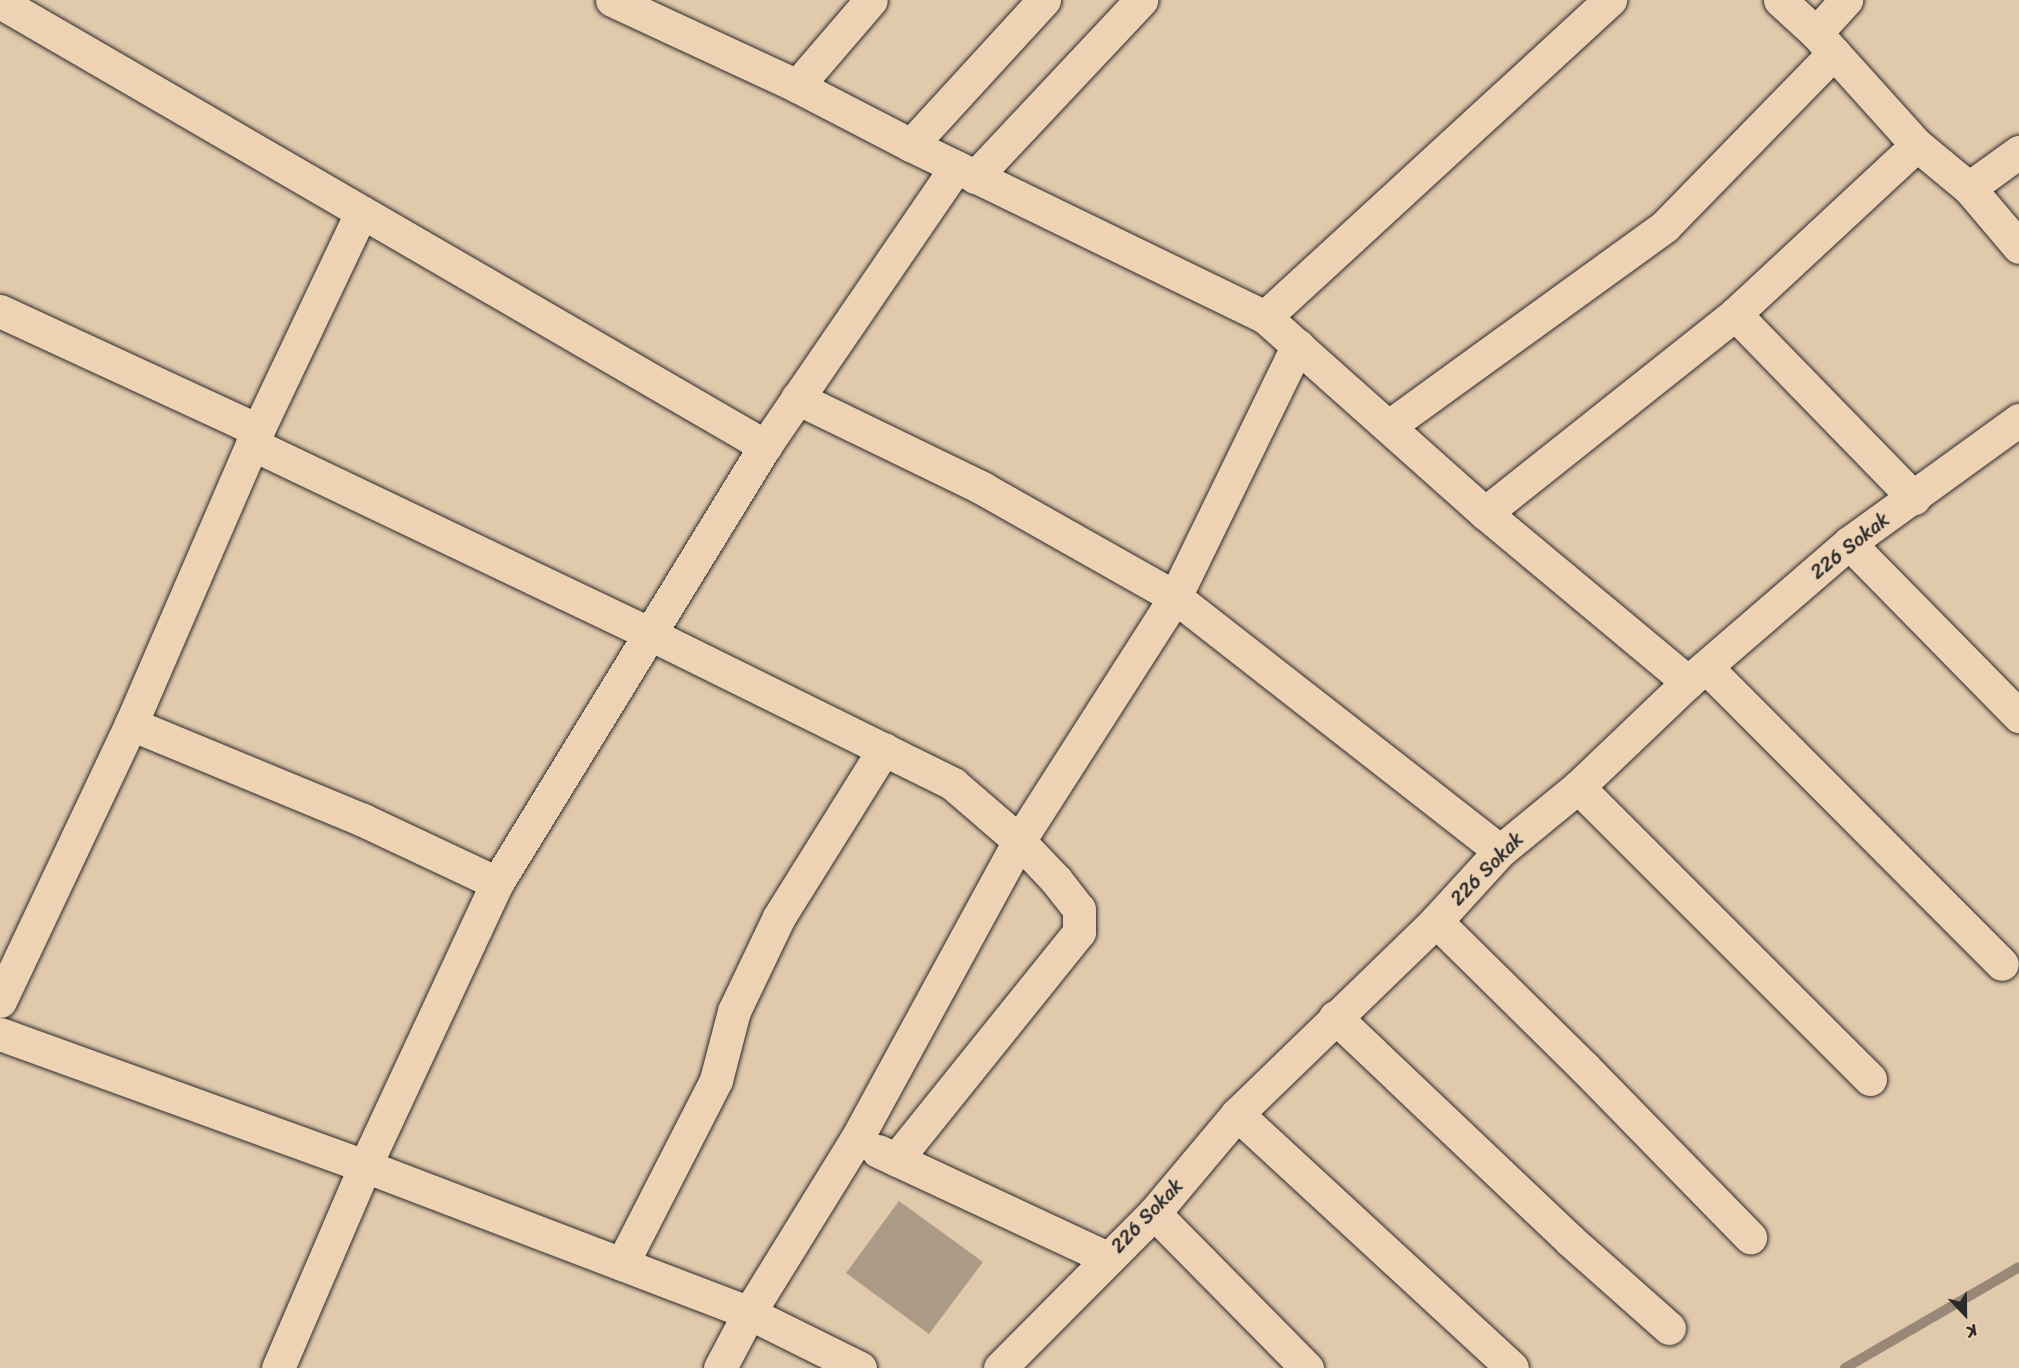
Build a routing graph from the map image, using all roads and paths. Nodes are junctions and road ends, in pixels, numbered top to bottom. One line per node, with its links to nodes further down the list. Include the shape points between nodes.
1 (612, 0): 10 (street)
2 (871, 0): 10 (street)
3 (1044, 0): 11 (street)
4 (1141, 0): 14 (street)
5 (1610, 0): 20 (street)
6 (1780, 0): 9 (street)
7 (1846, 0): 9 (street)
8 (0, 2): 16 (street)
9 (1825, 43): 12 (street); 24 (street, via 1665,226)
10 (797, 86): 11 (street)
11 (911, 145): 14 (street)
12 (1917, 145): 15 (street); 19 (street)
13 (2019, 153): 15 (street)
14 (966, 172): 20 (street); 22 (street)
15 (1969, 188): 17 (street)
16 (361, 213): 25 (street); 26 (street)
17 (2019, 247)
18 (0, 311): 25 (street)
19 (1735, 314): 27 (street); 28 (street)
20 (1265, 316): 21 (street)
21 (1298, 345): 24 (street); 30 (street)
22 (797, 398): 26 (street); 30 (street, via 982,488)
23 (2018, 422): 27 (street, 226 Sokak)
24 (1389, 426): 28 (street)
25 (255, 437): 31 (street); 34 (street)
26 (765, 446): 31 (street)
27 (1914, 498): 29 (street, 226 Sokak)
28 (1485, 513): 32 (street)
29 (1849, 543): 32 (street, 226 Sokak); 33 (street)
30 (1175, 597): 37 (street); 38 (street)
31 (650, 634): 35 (street); 39 (street)
32 (1697, 674): 36 (street, 226 Sokak); 41 (street)
33 (2019, 716)
34 (131, 724): 39 (street, via 363,820); 42 (street)
35 (884, 749): 37 (street, via 953,784); 53 (street, via 780,917 734,1011 716,1080)
36 (1578, 787): 38 (street, 226 Sokak); 45 (street)
37 (1019, 841): 47 (street); 48 (street, via 1079,909 1079,932)
38 (1500, 851): 40 (street, 226 Sokak)
39 (497, 883): 49 (street)
40 (1436, 921): 43 (street, 226 Sokak); 51 (street)
41 (2002, 964)
42 (0, 1001)
43 (1335, 1017): 46 (street, 226 Sokak); 55 (street, via 1571,1241)
44 (0, 1034): 49 (street)
45 (1870, 1079)
46 (1237, 1114): 50 (street, 226 Sokak); 61 (street)
47 (856, 1140): 48 (street); 54 (street)
48 (897, 1160): 52 (street)
49 (365, 1166): 53 (street); 57 (street)
50 (1154, 1213): 52 (street, 226 Sokak); 60 (street)
51 (1750, 1237)
52 (1107, 1257): 56 (street, 226 Sokak)
53 (622, 1264): 54 (street)
54 (749, 1313): 58 (street); 59 (street)
55 (1669, 1328)
56 (1004, 1367)
57 (278, 1368)
58 (720, 1368)
59 (861, 1368)
60 (1307, 1368)
61 (1512, 1368)

